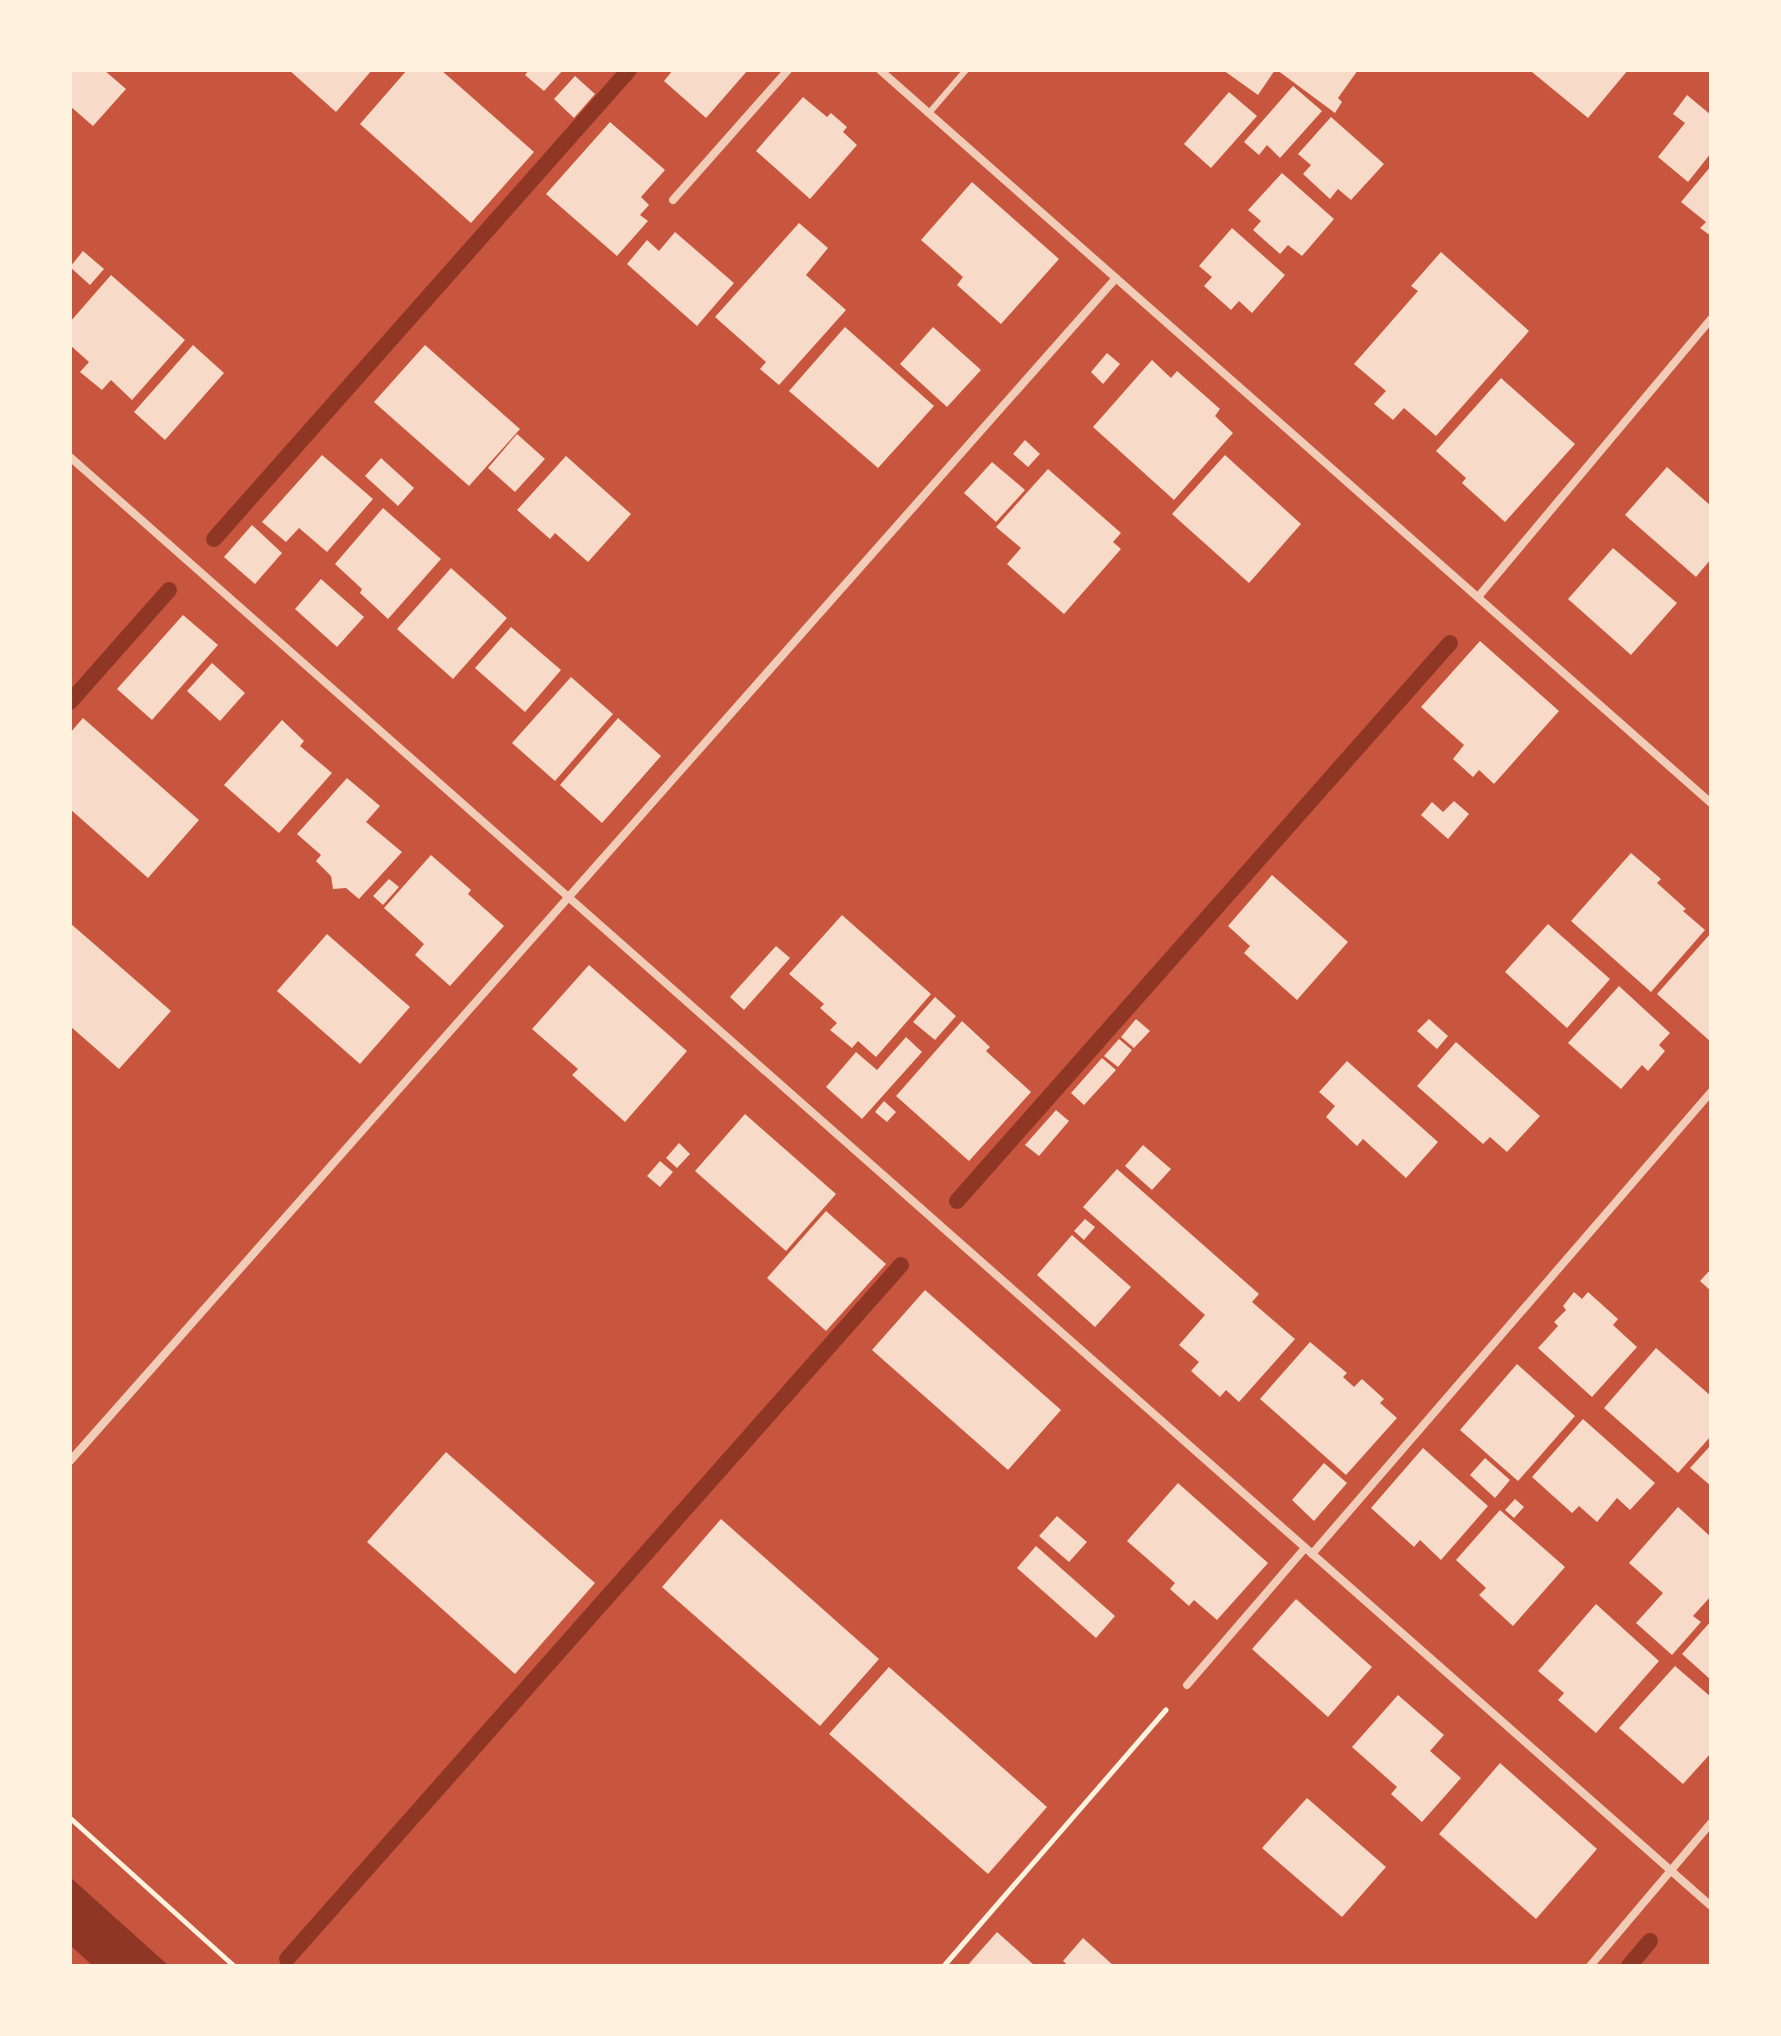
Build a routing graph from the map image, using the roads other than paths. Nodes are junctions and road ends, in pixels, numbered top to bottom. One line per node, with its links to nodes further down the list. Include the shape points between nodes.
1 (788, 70): 5 (street)
2 (880, 70): 4 (street)
3 (966, 70): 4 (lane)
4 (929, 113): 6 (street)
5 (673, 200)
6 (1116, 278): 9 (street); 11 (street)
7 (1711, 319): 9 (street)
8 (70, 457): 11 (street)
9 (1478, 597): 10 (street)
10 (1711, 803)
11 (568, 897): 13 (street); 14 (street)
12 (1711, 1092): 14 (street)
13 (70, 1461)
14 (1308, 1551): 15 (street); 17 (street)
15 (1187, 1685)
16 (1711, 1823): 17 (street)
17 (1671, 1871): 18 (street); 19 (street)
18 (1711, 1906)
19 (1590, 1966)

